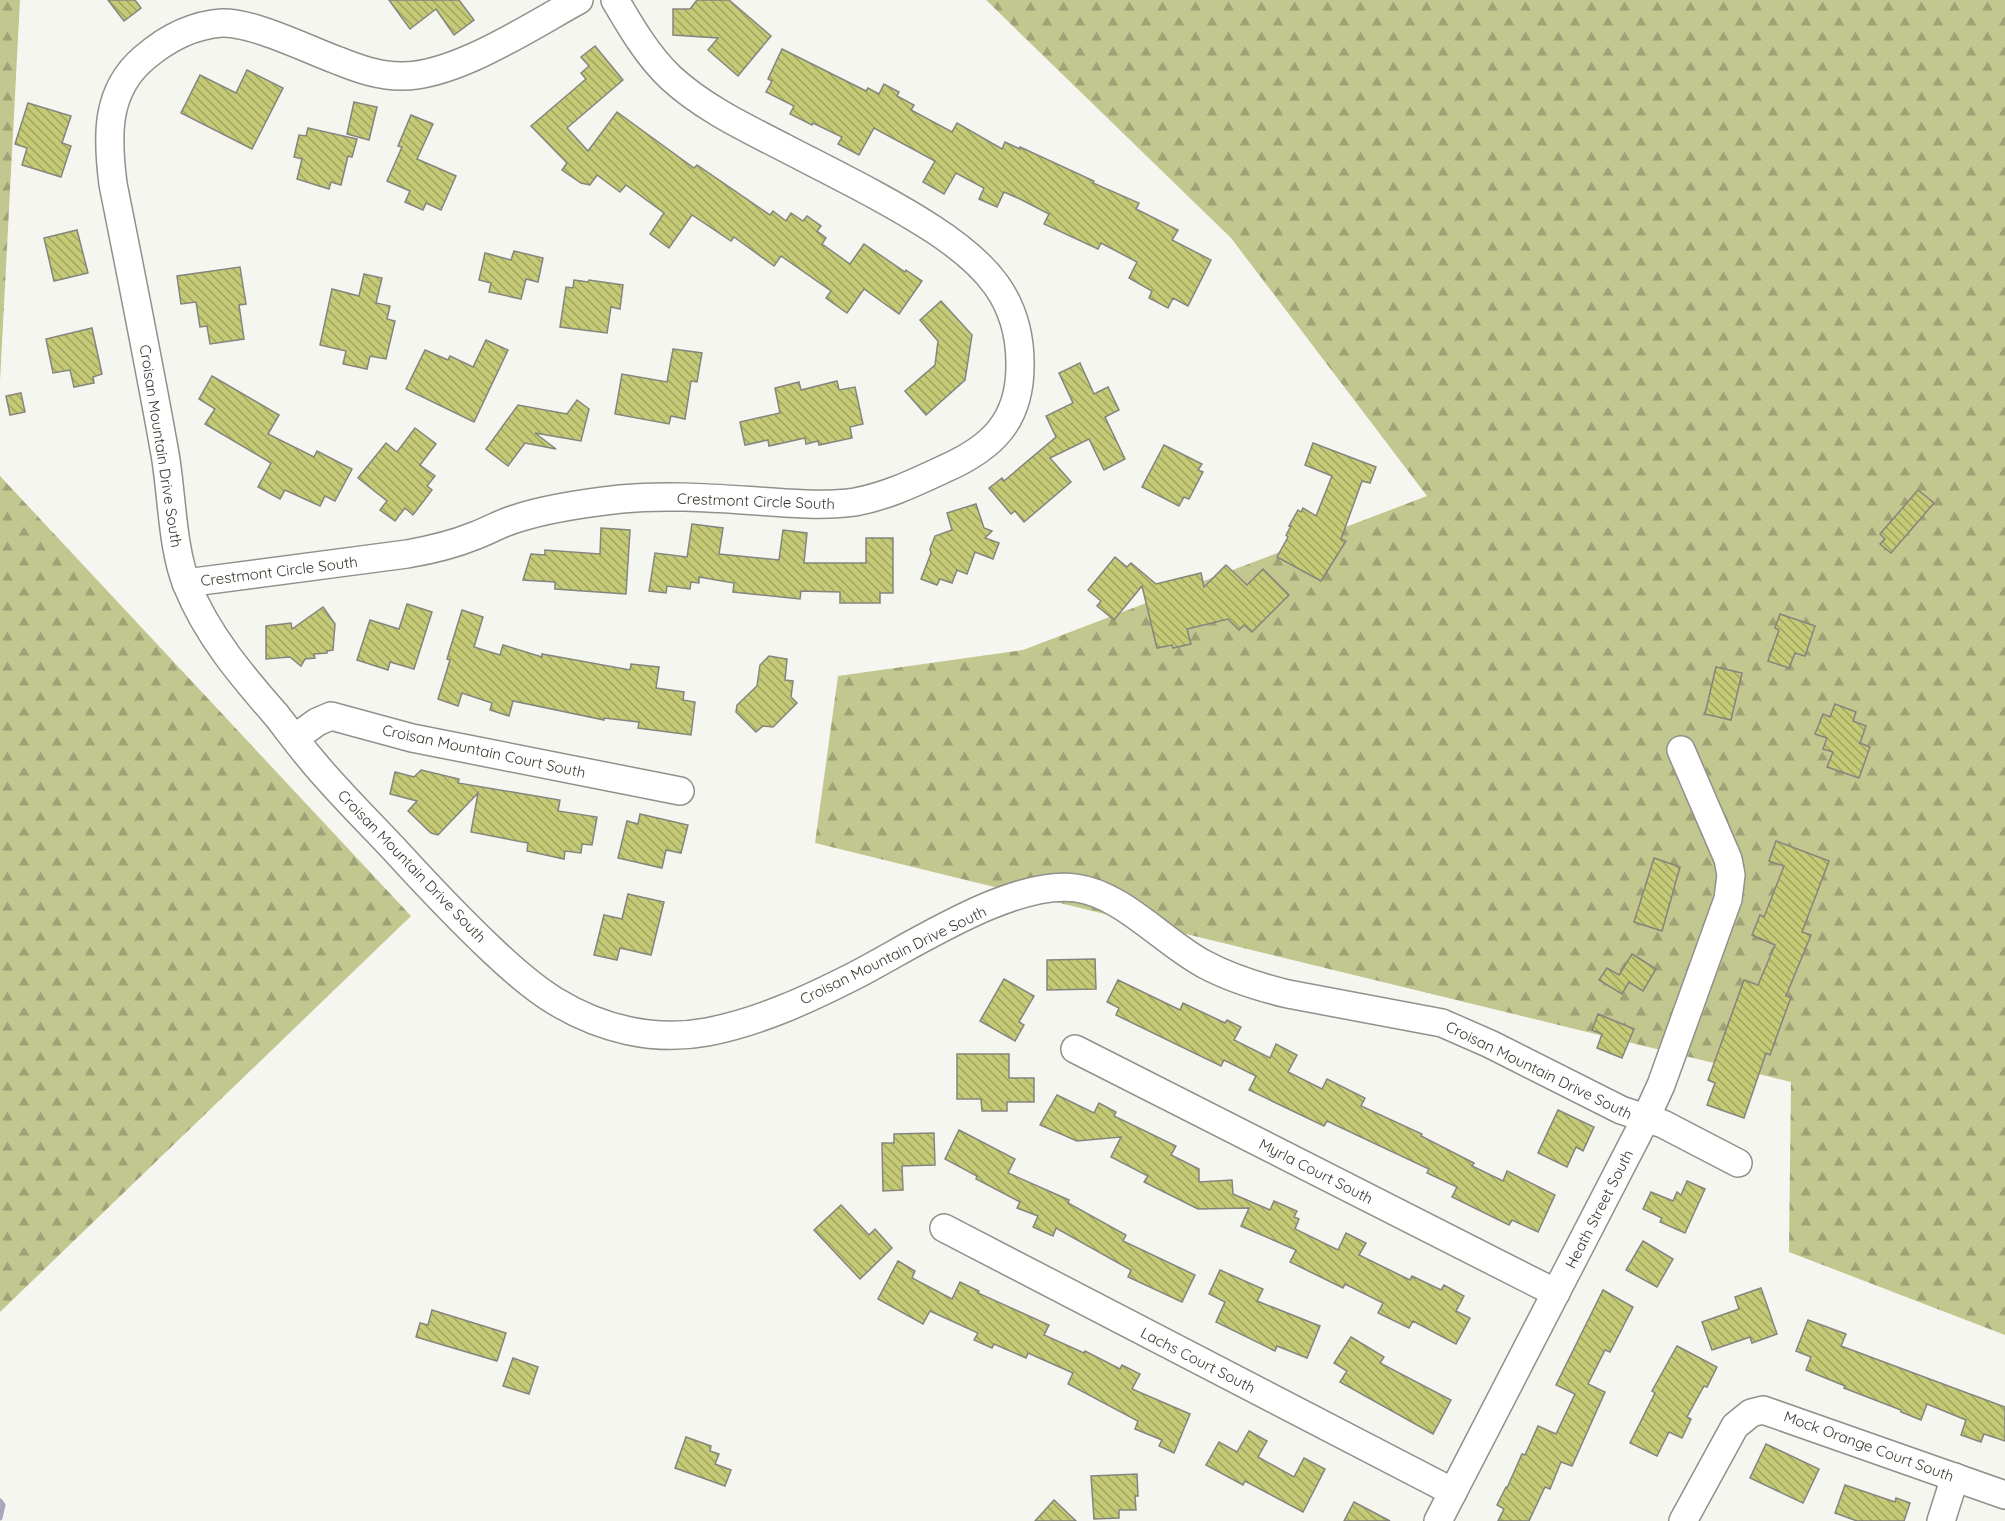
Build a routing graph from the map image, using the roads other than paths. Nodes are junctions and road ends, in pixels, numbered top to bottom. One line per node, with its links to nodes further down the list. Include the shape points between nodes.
1 (579, 0): 3 (street, Croisan Mountain Drive South, via 472,58 424,74 401,76 362,70 251,28 223,23 169,38 137,64 126,79 112,110 109,153)
2 (615, 0): 3 (street, Crestmont Circle South, via 636,34 680,86 739,125 917,219 976,260 993,278 1013,320 1020,354 1017,401 1007,423 990,442 965,460 885,496 822,505 624,499 513,519 474,537 416,553)
3 (186, 583): 4 (street, Croisan Mountain Drive South, via 222,648)
4 (295, 738): 6 (street, Croisan Mountain Court South, via 331,716 412,738); 8 (street, Croisan Mountain Drive South, via 439,897 504,961 552,1000 623,1030 677,1036 731,1026 812,996 1014,896 1036,889 1075,888 1109,898 1206,966 1287,994 1442,1023)
5 (1681, 750): 8 (street, Heath Street South, via 1728,859 1731,875 1728,899)
6 (680, 791)
7 (1075, 1049): 11 (street, Myrla Court South)
8 (1645, 1120): 9 (street, Croisan Mountain Drive South, via 1662,1124); 11 (street, Heath Street South)
9 (1738, 1163)
10 (944, 1228): 13 (street, Lachs Court South)
11 (1556, 1293): 13 (street, Heath Street South)
12 (1955, 1477): 14 (street, Mock Orange Court South); 16 (street, Mock Orange Court South, via 1763,1410 1751,1413 1735,1426); 17 (street)
13 (1453, 1492): 15 (street, Heath Street South)
14 (2005, 1495)
15 (1438, 1521)
16 (1683, 1521)
17 (1941, 1521)

